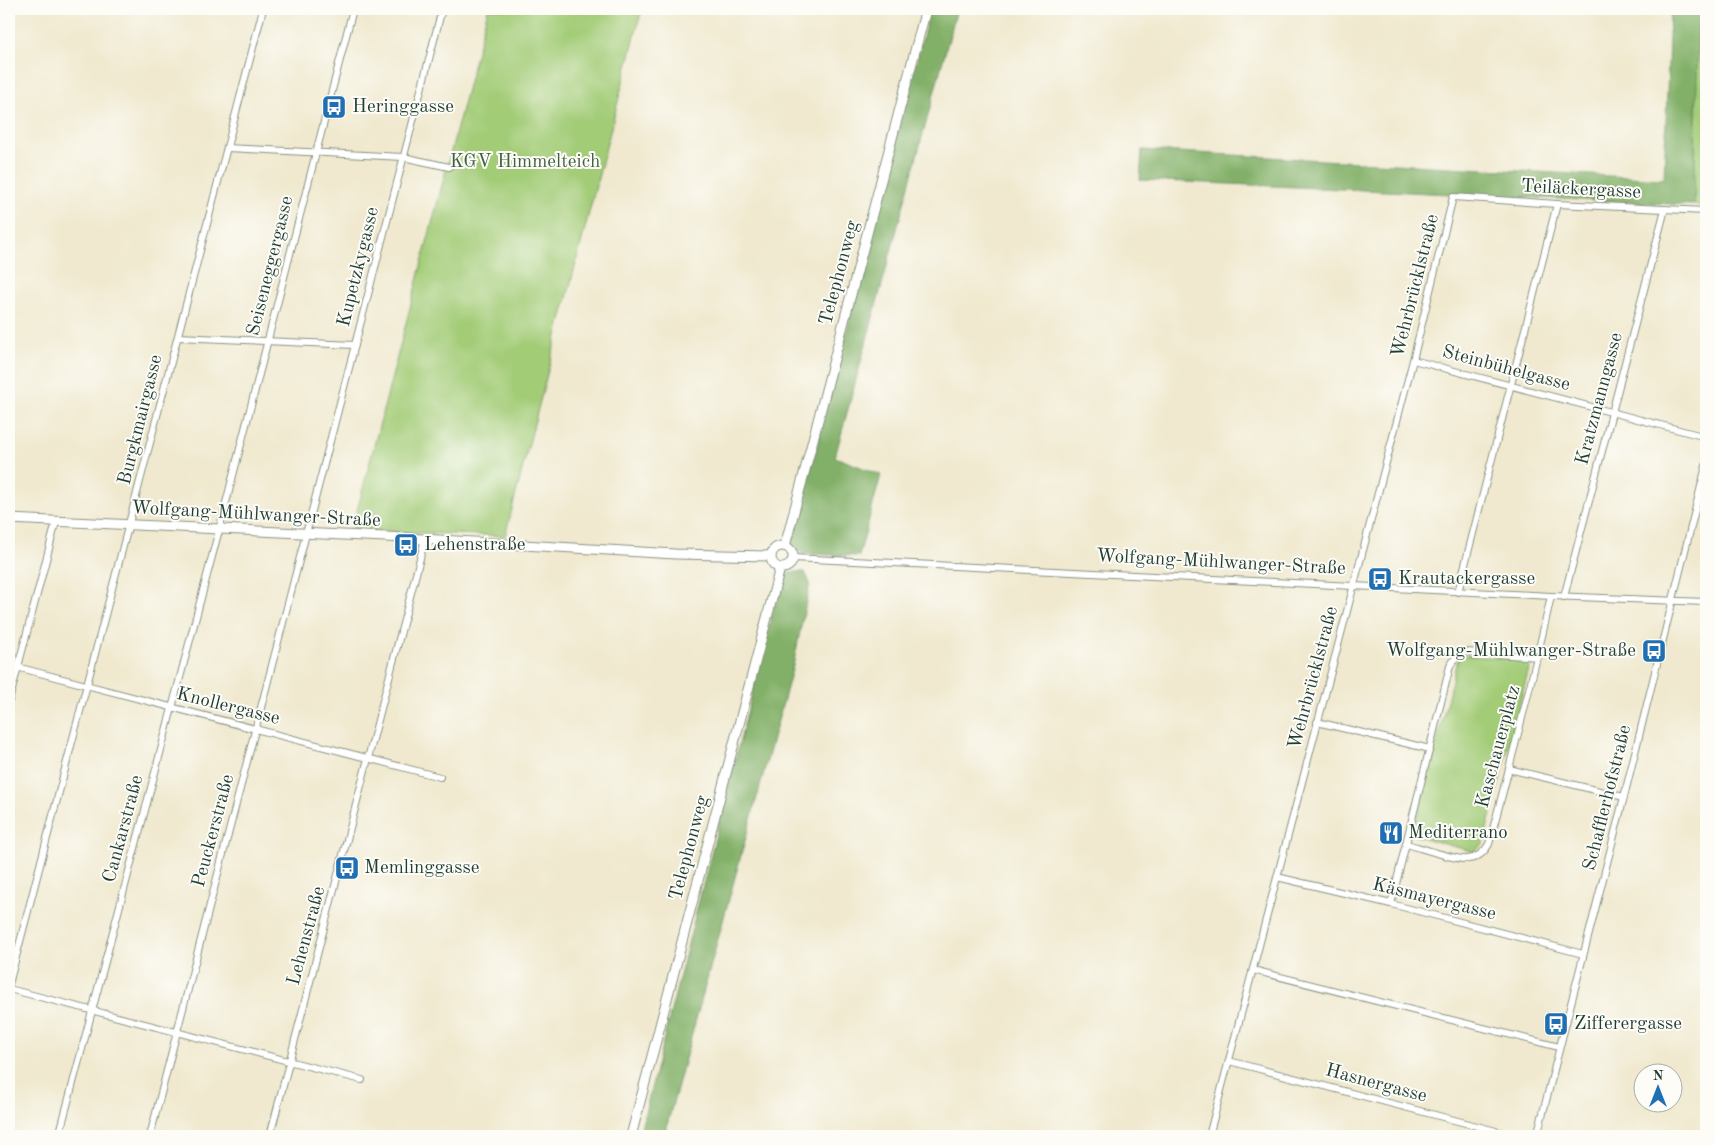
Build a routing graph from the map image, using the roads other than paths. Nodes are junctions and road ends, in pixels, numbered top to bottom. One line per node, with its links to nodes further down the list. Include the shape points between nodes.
1 (263, 9): 5 (street, Burgkmairgasse)
2 (352, 9): 6 (street, Seiseneggergasse)
3 (442, 9): 7 (street, Kupetzkygasse)
4 (926, 9): 27 (street, Telephonweg)
5 (227, 148): 6 (street); 13 (street, Burgkmairgasse)
6 (315, 152): 7 (street); 14 (street, Seiseneggergasse)
7 (403, 157): 8 (street); 15 (street, Kupetzkygasse)
8 (449, 167)
9 (1453, 197): 10 (street, Teiläckergasse); 16 (street, Wehrbrücklstraße)
10 (1557, 204): 11 (street, Teiläckergasse); 17 (street)
11 (1665, 209): 12 (street, Teiläckergasse); 18 (street, Kratzmanngasse)
12 (1706, 211)
13 (178, 337): 14 (street); 23 (street, Burgkmairgasse)
14 (267, 341): 15 (street); 24 (street, Seiseneggergasse)
15 (355, 345): 25 (street, Kupetzkygasse)
16 (1413, 360): 17 (street, Steinbühelgasse); 31 (street, Wehrbrücklstraße)
17 (1511, 386): 18 (street, Steinbühelgasse); 32 (street)
18 (1612, 412): 19 (street, Steinbühelgasse); 34 (street, Kratzmanngasse)
19 (1706, 437)
20 (1706, 466): 35 (street, Schafflerhofstraße)
21 (9, 519): 22 (street, Wolfgang-Mühlwanger-Straße)
22 (56, 522): 23 (street, Wolfgang-Mühlwanger-Straße); 39 (street)
23 (129, 526): 24 (street, Wolfgang-Mühlwanger-Straße); 40 (street, Burgkmairgasse)
24 (219, 530): 25 (street, Wolfgang-Mühlwanger-Straße); 42 (street, Cankarstraße)
25 (305, 533): 26 (street, Wolfgang-Mühlwanger-Straße); 44 (street, Peuckerstraße)
26 (425, 539): 28 (street, Wolfgang-Mühlwanger-Straße, via 674,554); 46 (street, Lehenstraße)
27 (785, 546): 28 (street, via 777,547); 29 (street)
28 (771, 556): 30 (street, via 773,564)
29 (793, 558): 30 (street, via 789,566); 31 (street, Wolfgang-Mühlwanger-Straße)
30 (780, 568): 66 (street, Telephonweg)
31 (1354, 586): 32 (street, Wolfgang-Mühlwanger-Straße); 43 (street, Wehrbrücklstraße)
32 (1458, 592): 33 (street, Wolfgang-Mühlwanger-Straße)
33 (1551, 596): 34 (street, Wolfgang-Mühlwanger-Straße); 37 (street, Kaschauerplatz)
34 (1564, 597): 35 (street, Wolfgang-Mühlwanger-Straße)
35 (1673, 600): 36 (street, Wolfgang-Mühlwanger-Straße); 49 (street, Schafflerhofstraße)
36 (1706, 602)
37 (1538, 657): 45 (street, via 1459,654 1450,666); 47 (street, Kaschauerplatz)
38 (9, 665): 39 (street, Knollergasse)
39 (18, 668): 40 (street, Knollergasse); 41 (street)
40 (87, 686): 42 (street, Knollergasse); 55 (street, Burgkmairgasse)
41 (9, 701)
42 (172, 708): 44 (street, Knollergasse); 57 (street, Cankarstraße)
43 (1317, 722): 45 (street); 51 (street, Wehrbrücklstraße)
44 (255, 730): 46 (street, Knollergasse); 58 (street, Peuckerstraße)
45 (1430, 749): 50 (street)
46 (369, 759): 48 (street, Knollergasse); 60 (street, Lehenstraße)
47 (1509, 769): 49 (street); 50 (street, Kaschauerplatz, via 1489,844 1477,857 1465,860)
48 (440, 777)
49 (1624, 797): 53 (street, Schafflerhofstraße)
50 (1406, 844): 52 (street)
51 (1277, 877): 52 (street, Käsmayergasse); 54 (street, Wehrbrücklstraße)
52 (1391, 904): 53 (street, Käsmayergasse)
53 (1583, 954): 59 (street, Schafflerhofstraße)
54 (1253, 970): 59 (street); 61 (street, Wehrbrücklstraße)
55 (9, 984)
56 (9, 988): 57 (street)
57 (93, 1010): 58 (street); 63 (street, Cankarstraße)
58 (177, 1032): 60 (street); 64 (street, Peuckerstraße)
59 (1559, 1047): 69 (street, Schafflerhofstraße)
60 (290, 1061): 62 (street); 65 (street, Lehenstraße)
61 (1229, 1061): 67 (street, Wehrbrücklstraße); 68 (street, Hasnergasse)
62 (362, 1080)
63 (59, 1136)
64 (150, 1136)
65 (270, 1136)
66 (631, 1136)
67 (1209, 1136)
68 (1515, 1136)
69 (1537, 1136)

